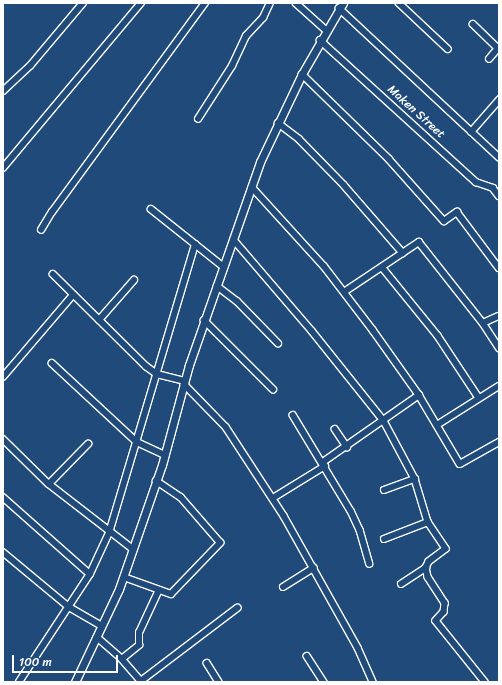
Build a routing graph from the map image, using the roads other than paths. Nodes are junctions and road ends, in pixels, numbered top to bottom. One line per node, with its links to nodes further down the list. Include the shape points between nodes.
1 (83, 3): 15 (street, via 30,66)
2 (141, 3): 21 (street)
3 (206, 3): 25 (street)
4 (270, 3): 17 (street, via 263,18 246,36 232,66)
5 (296, 3): 9 (street)
6 (398, 3): 12 (street)
7 (341, 6): 9 (street); 19 (street)
8 (473, 24): 11 (street)
9 (326, 30): 10 (street)
10 (320, 40): 14 (street); 23 (street, Maken Street, via 476,182 493,188)
11 (499, 48): 13 (street)
12 (448, 49)
13 (489, 59)
14 (302, 74): 18 (street); 31 (street, via 389,159 444,220 457,212)
15 (4, 88)
16 (499, 100): 19 (street)
17 (198, 119)
18 (278, 123): 22 (street); 28 (street, via 299,139 339,180)
19 (471, 132): 20 (street)
20 (499, 157)
21 (3, 168)
22 (252, 187): 26 (street); 35 (street, via 324,266)
23 (499, 196)
24 (151, 209): 27 (street)
25 (41, 230)
26 (234, 240): 29 (street); 52 (street)
27 (195, 245): 29 (street); 44 (street, via 175,303)
28 (403, 252): 30 (street); 40 (street, via 419,242)
29 (224, 267): 34 (street)
30 (382, 267): 35 (street); 50 (street, via 438,336)
31 (499, 268)
32 (53, 274): 36 (street)
33 (134, 280): 38 (street)
34 (217, 286): 39 (street); 41 (street, via 237,301)
35 (344, 292): 49 (street)
36 (73, 295): 38 (street); 45 (street)
37 (499, 316): 40 (street)
38 (99, 320): 44 (street)
39 (204, 320): 46 (street); 48 (street)
40 (483, 323): 42 (street)
41 (278, 343)
42 (499, 348)
43 (52, 363): 56 (street)
44 (157, 374): 46 (street); 56 (street)
45 (3, 377)
46 (184, 382): 60 (street); 67 (street, via 226,427)
47 (499, 386): 50 (street)
48 (273, 389)
49 (419, 395): 52 (street); 53 (street)
50 (479, 398): 53 (street)
51 (293, 415): 61 (street)
52 (384, 421): 59 (street); 62 (street)
53 (437, 425): 57 (street, via 460,464)
54 (335, 429): 59 (street)
55 (3, 439): 64 (street)
56 (138, 442): 60 (street); 69 (street)
57 (499, 442)
58 (88, 444): 64 (street)
59 (347, 447): 61 (street)
60 (165, 455): 63 (street)
61 (324, 464): 67 (street); 73 (street, via 360,530)
62 (415, 479): 65 (street); 68 (street)
63 (156, 481): 71 (street); 80 (street, via 181,498 220,543 171,594)
64 (49, 484): 69 (street)
65 (384, 490)
66 (3, 497): 76 (street)
67 (273, 498): 74 (street)
68 (428, 522): 70 (street); 75 (street, via 446,549 429,562)
69 (109, 533): 71 (street); 76 (street)
70 (384, 539)
71 (133, 549): 77 (street)
72 (3, 552): 81 (street)
73 (370, 564)
74 (313, 568): 79 (street); 92 (street, via 358,648)
75 (426, 568): 78 (street); 93 (street, via 428,577 445,603 444,612 436,621)
76 (90, 574): 81 (street)
77 (124, 576): 80 (street); 83 (street)
78 (401, 584)
79 (283, 587)
80 (159, 590): 86 (street, via 139,632 138,645)
81 (69, 606): 83 (street); 88 (street)
82 (237, 608): 86 (street, via 141,681)
83 (102, 626): 84 (street)
84 (97, 637): 86 (street); 89 (street)
85 (307, 656): 91 (street)
86 (122, 659)
87 (206, 663): 90 (street)
88 (19, 682)
89 (75, 682)
90 (219, 682)
91 (324, 682)
92 (373, 682)
93 (485, 682)

